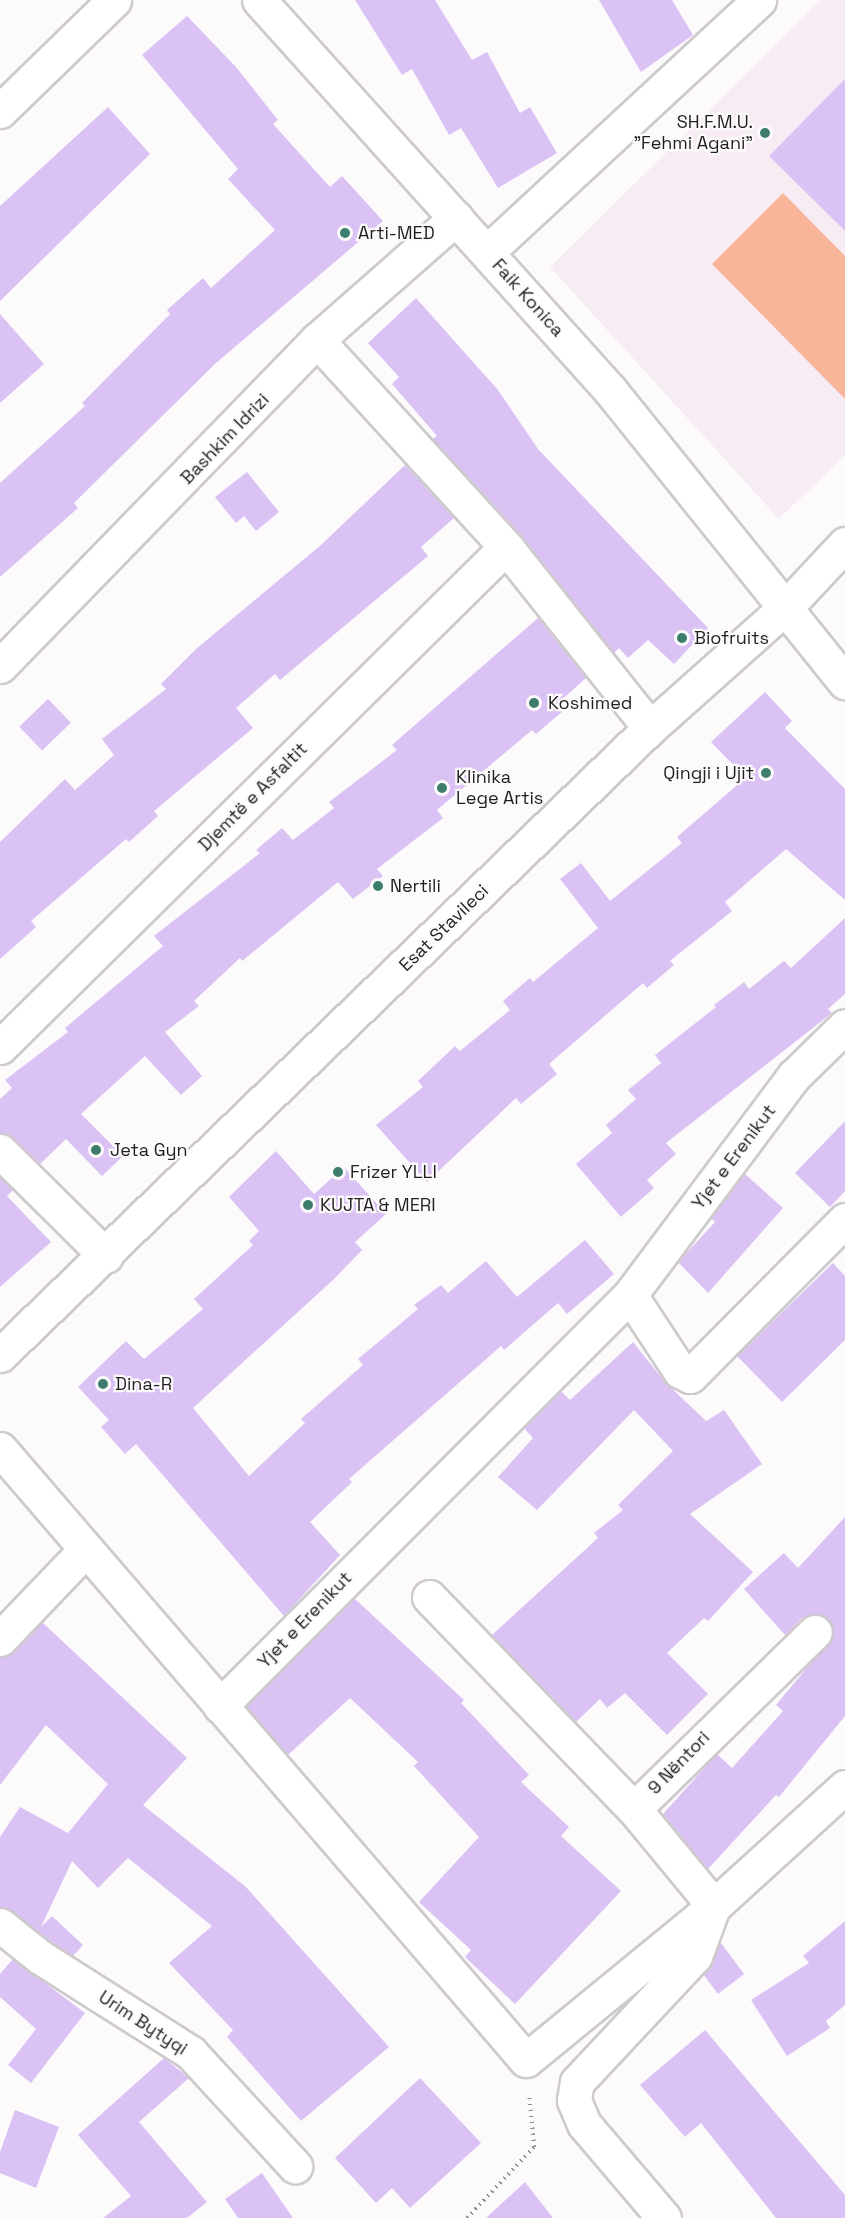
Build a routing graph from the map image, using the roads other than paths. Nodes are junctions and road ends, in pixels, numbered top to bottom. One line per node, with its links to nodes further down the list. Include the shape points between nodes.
1 (114, 0): 4 (street)
2 (259, 0): 5 (street, Faik Konica)
3 (753, 2): 6 (street)
4 (0, 111)
5 (456, 218): 6 (street, Faik Konica); 7 (street, Bashkim Idrizi)
6 (487, 252): 10 (street, Faik Konica, via 610,390)
7 (317, 340): 9 (street); 11 (street, Bashkim Idrizi)
8 (845, 544): 10 (street, Esat Stavileci)
9 (506, 547): 13 (street); 15 (street, Djemtë e Asfaltit)
10 (787, 606): 12 (street, Faik Konica); 13 (street, Esat Stavileci)
11 (0, 666)
12 (845, 682)
13 (650, 728): 18 (street, Esat Stavileci)
14 (845, 1026): 19 (street, Yjet e Erenikut, via 794,1076)
15 (0, 1047)
16 (0, 1151): 18 (street)
17 (845, 1221): 19 (street, via 690,1376 680,1371)
18 (105, 1256): 20 (street, Esat Stavileci)
19 (630, 1295): 26 (street, Yjet e Erenikut)
20 (0, 1355)
21 (0, 1449): 22 (street)
22 (84, 1551): 25 (street); 26 (street)
23 (429, 1597): 28 (street)
24 (815, 1632): 28 (street, 9 Nëntori)
25 (0, 1639)
26 (220, 1706): 29 (street, via 526,2060)
27 (845, 1787): 29 (street)
28 (634, 1809): 29 (street, 9 Nëntori)
29 (714, 1906): 32 (street, via 695,1956 577,2082 574,2100 584,2124)
30 (0, 1925): 31 (street, Urim Bytyqi, via 40,1957 191,2053)
31 (295, 2166)
32 (664, 2218)

